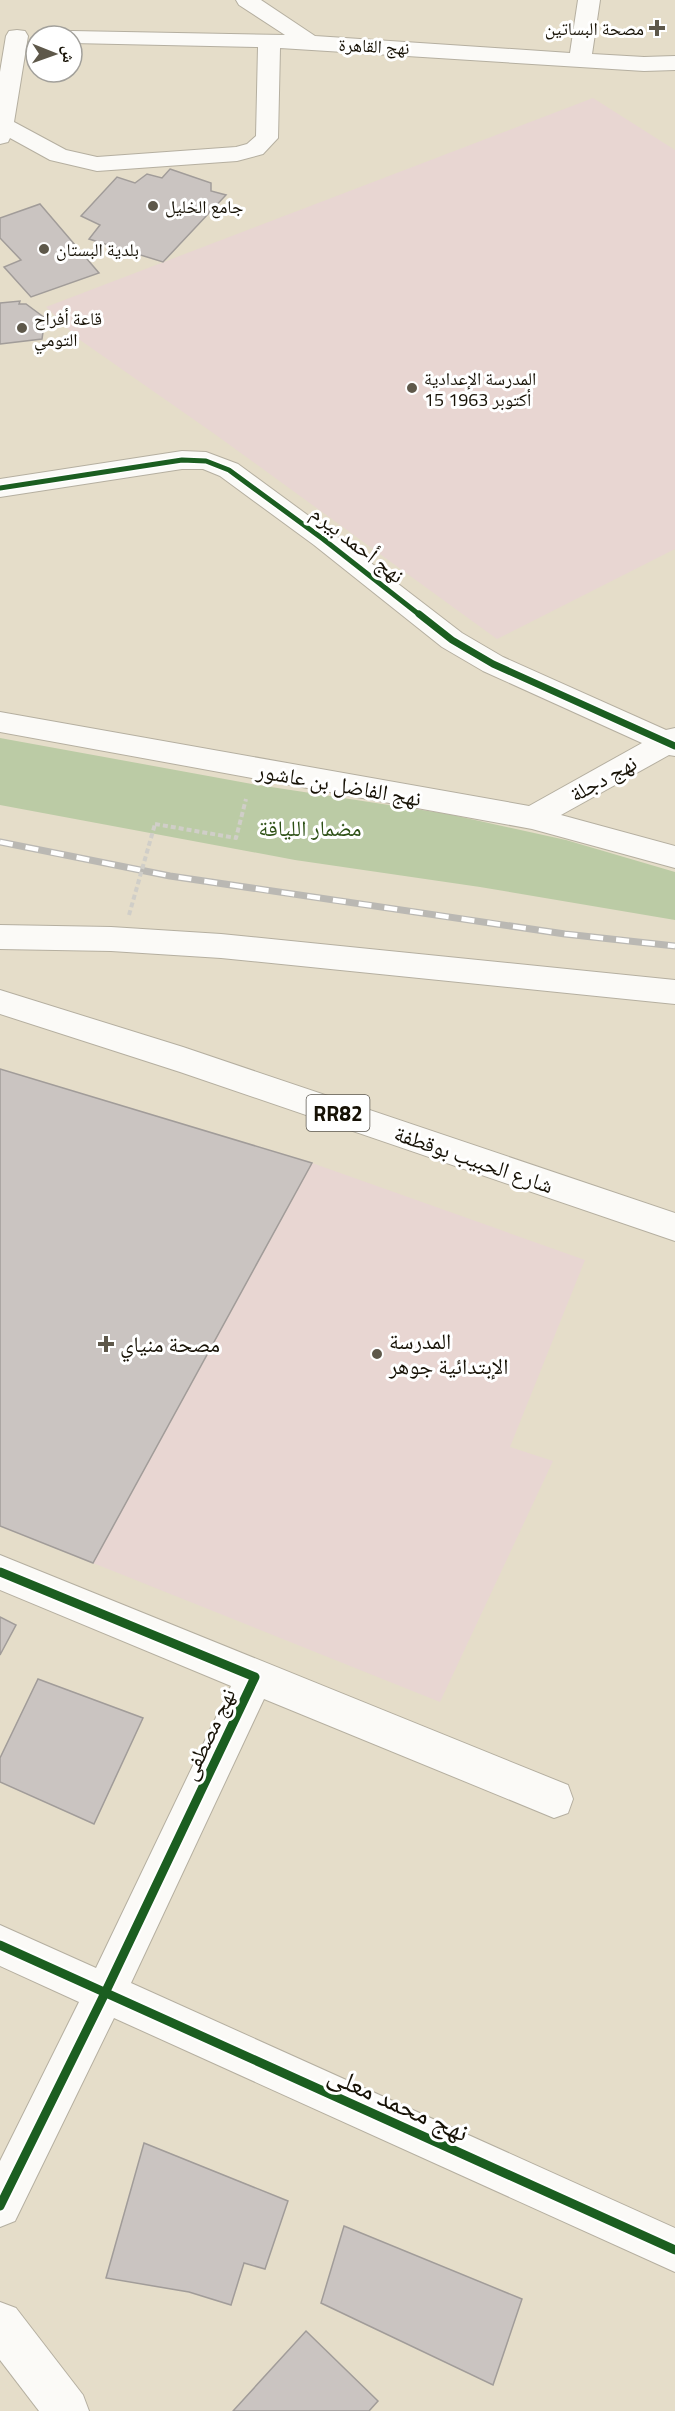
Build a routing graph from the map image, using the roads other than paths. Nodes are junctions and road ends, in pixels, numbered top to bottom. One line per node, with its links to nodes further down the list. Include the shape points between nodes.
1 (247, 0): 6 (street)
2 (589, 0): 7 (street)
3 (18, 36): 9 (street)
4 (84, 37): 5 (street, نهج القاهرة)
5 (268, 41): 6 (street, نهج القاهرة); 9 (street, via 267,138 255,148 237,154 96,164 58,155)
6 (310, 42): 7 (street, نهج القاهرة)
7 (580, 58): 8 (street, نهج القاهرة)
8 (675, 63)
9 (2, 131)
10 (0, 488): 12 (street, نهج أحمد بيرم, via 182,460 206,461 229,470 452,640 493,663)
11 (0, 722): 13 (street, نهج الفاضل بن عاشور)
12 (673, 742): 13 (street, نهج دجلة)
13 (532, 818): 14 (street, نهج الفاضل بن عاشور)
14 (675, 857)
15 (0, 937): 16 (street, via 194,944)
16 (675, 992)
17 (0, 1002): 18 (street, شارع الحبيب بوقطفة / RR82)
18 (675, 1227)
19 (0, 1572): 20 (street, نهج مصطفى)
20 (255, 1677): 21 (street); 23 (street, نهج مصطفى)
21 (554, 1799)
22 (0, 1945): 23 (street, نهج محمد معلى)
23 (106, 1991): 24 (street, نهج مصطفى); 25 (street, نهج محمد معلى)
24 (0, 2206)
25 (675, 2250)
26 (0, 2324): 27 (street)
27 (67, 2411)

